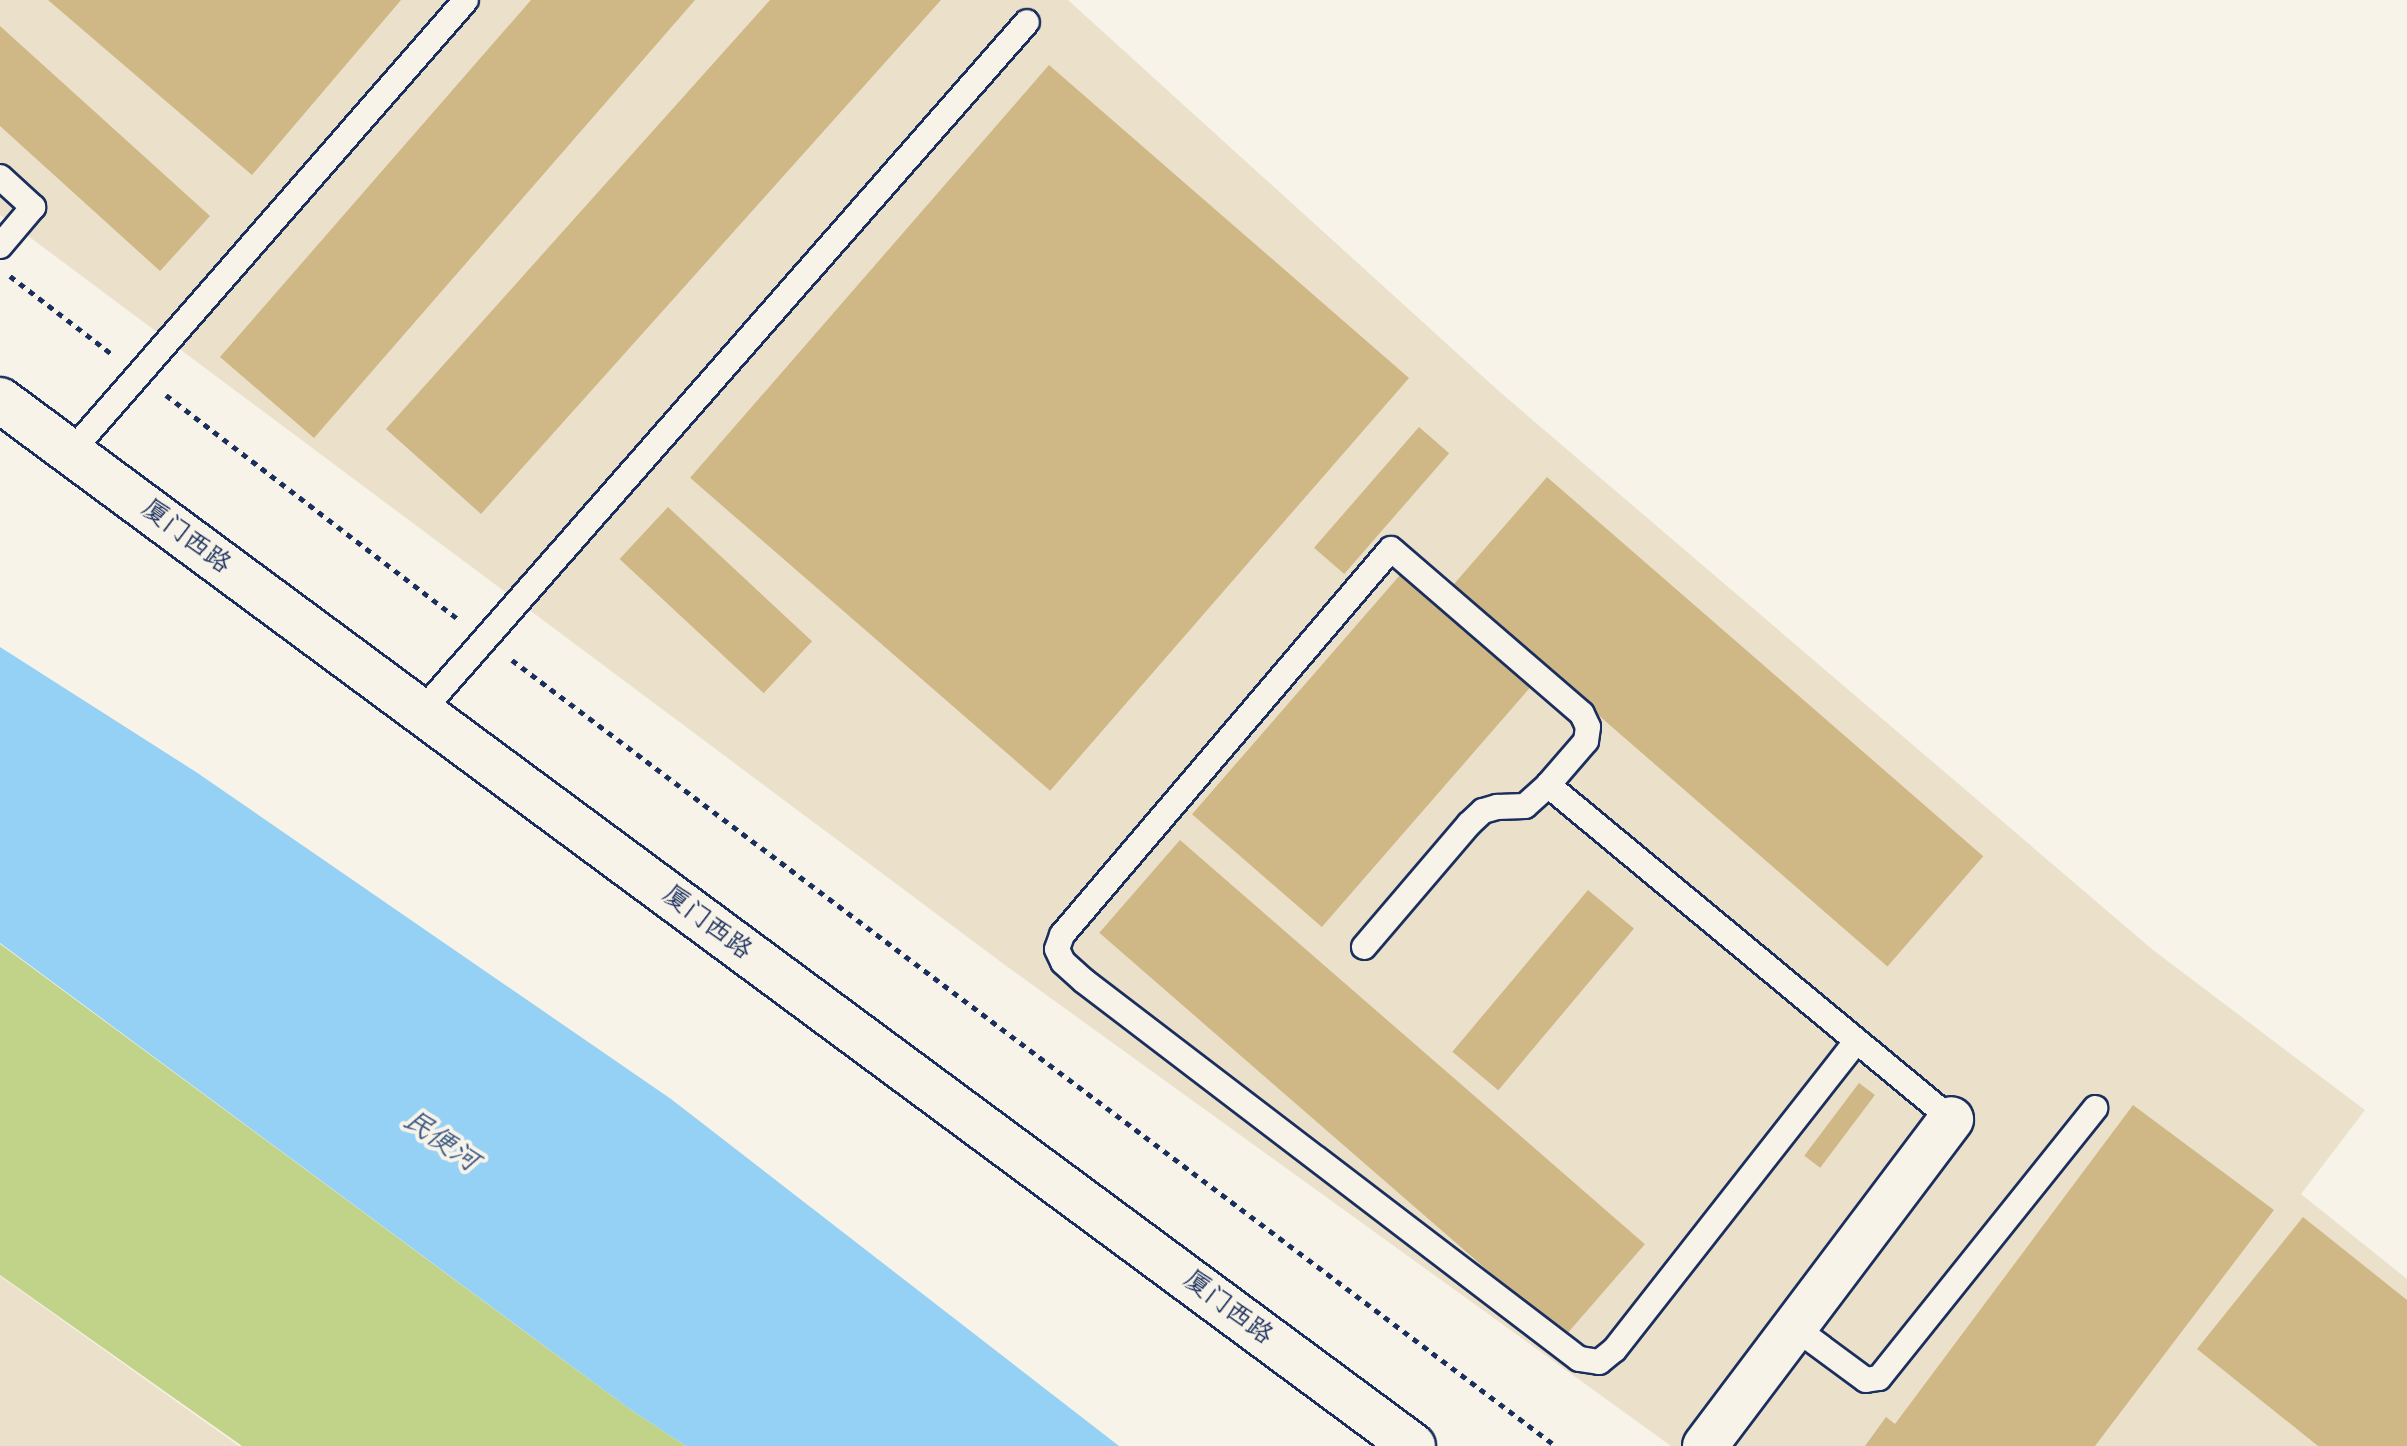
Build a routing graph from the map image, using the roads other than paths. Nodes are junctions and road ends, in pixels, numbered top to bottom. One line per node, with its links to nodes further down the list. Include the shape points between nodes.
1 (466, 0): 6 (lane)
2 (1027, 22): 7 (lane)
3 (0, 177): 4 (lane, via 33,207)
4 (0, 246)
5 (0, 400): 6 (street, 厦门西路)
6 (71, 452): 7 (street, 厦门西路)
7 (421, 712): 14 (street, 厦门西路)
8 (1548, 785): 9 (lane, via 1525,806 1497,807 1476,818); 10 (lane); 10 (lane, via 1586,741 1588,727 1582,714 1391,549 1062,935 1057,949 1084,981 1579,1359 1599,1362 1614,1350)
9 (1364, 947)
10 (1855, 1043): 12 (lane)
11 (2095, 1108): 13 (lane, via 1879,1378 1866,1380)
12 (1951, 1119): 13 (street)
13 (1794, 1327): 15 (street)
14 (1413, 1446)
15 (1705, 1446)

